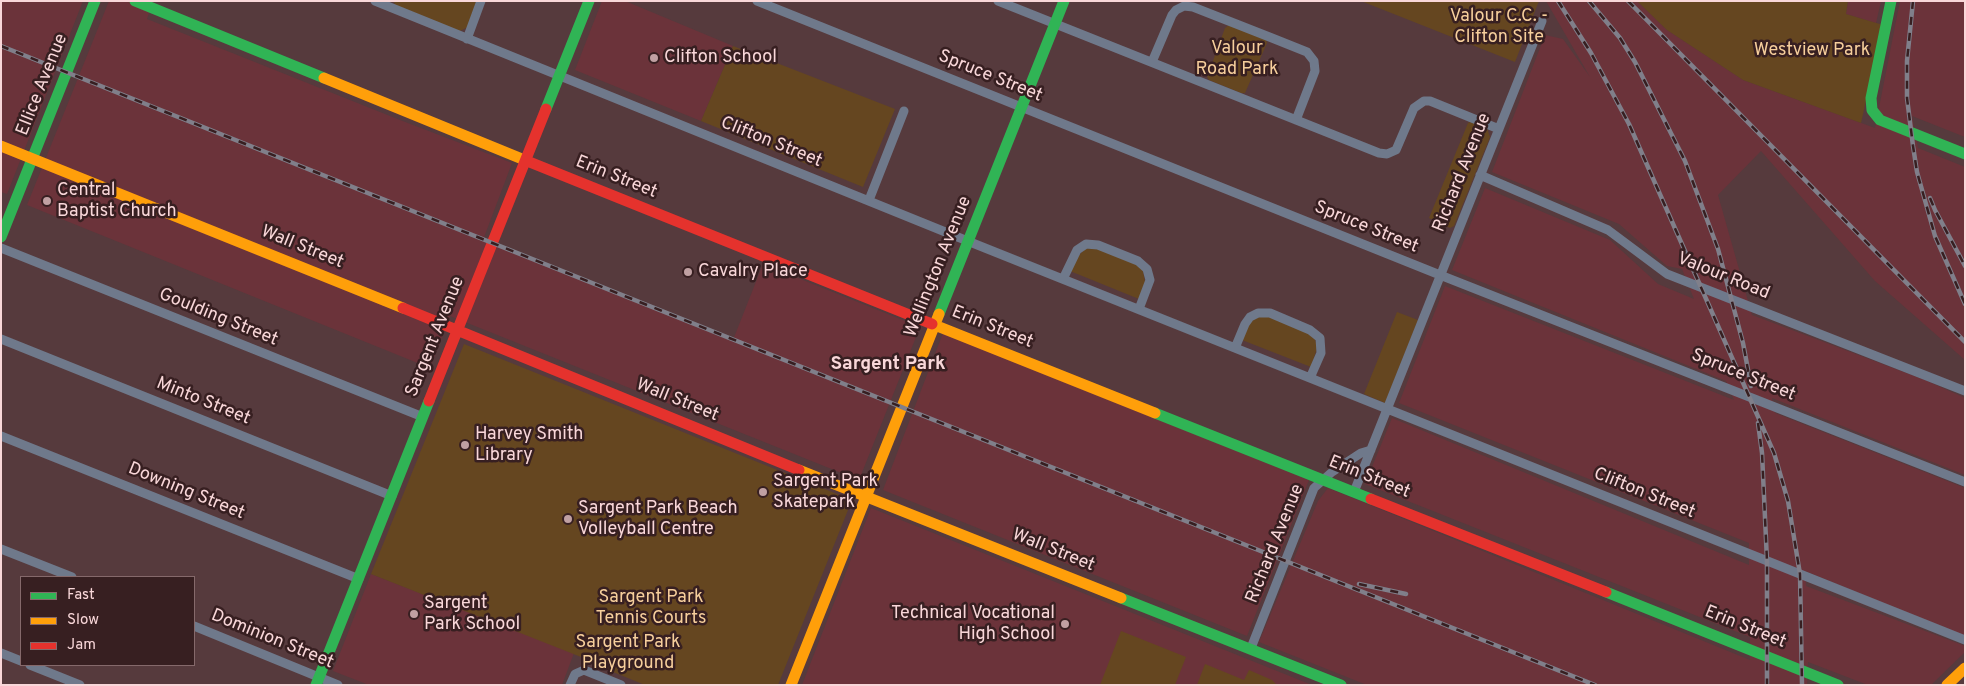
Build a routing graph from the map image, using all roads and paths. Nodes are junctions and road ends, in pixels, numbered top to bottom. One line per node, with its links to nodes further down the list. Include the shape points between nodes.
1 (95, 1): 22 (main road, Ellice Avenue)
2 (135, 1): 23 (main road, Erin Street)
3 (374, 1): 10 (street, Clifton Street)
4 (481, 1): 13 (street)
5 (589, 1): 15 (main road, Sargent Avenue)
6 (757, 1): 16 (street, Spruce Street)
7 (998, 1): 12 (street)
8 (1064, 1): 12 (main road, Wellington Avenue)
9 (1891, 1): 21 (main road, via 1871,98 1872,110 1880,120)
10 (389, 4): 13 (street, Clifton Street)
11 (1542, 21): 19 (street, Richard Avenue)
12 (1055, 23): 14 (street); 16 (main road, Wellington Avenue)
13 (467, 39): 15 (street, Clifton Street)
14 (1152, 62): 18 (street); 18 (street, via 1172,15 1184,6 1287,44 1309,54 1315,64 1314,75)
15 (559, 76): 23 (main road, Sargent Avenue); 25 (street, Clifton Street)
16 (1022, 106): 27 (main road, Wellington Avenue); 29 (street, Spruce Street)
17 (904, 111): 25 (street)
18 (1296, 120): 19 (street, via 1382,154 1396,150 1414,108 1424,101)
19 (1498, 128): 24 (street, Richard Avenue)
20 (1, 146): 22 (main road, Wall Street)
21 (1965, 154)
22 (33, 159): 26 (main road, Ellice Avenue); 33 (main road, Wall Street)
23 (526, 160): 32 (main road, Erin Street); 33 (main road, Sargent Avenue)
24 (1480, 175): 29 (street, Richard Avenue); 37 (street, Valour Road, via 1596,224 1667,274)
25 (869, 200): 27 (street, Clifton Street)
26 (1, 237)
27 (968, 242): 30 (street, Clifton Street); 32 (main road, Wellington Avenue)
28 (1, 248): 39 (street, Goulding Street)
29 (1440, 275): 38 (street, Richard Avenue); 43 (street, Spruce Street)
30 (1063, 279): 31 (street, Clifton Street); 31 (street, via 1077,250 1088,244 1098,245 1145,266 1150,280)
31 (1139, 309): 35 (street, Clifton Street)
32 (935, 324): 42 (main road, Erin Street); 45 (main road, Wellington Avenue)
33 (458, 330): 39 (main road, Sargent Avenue); 45 (main road, Wall Street)
34 (1, 339): 46 (street, Minto Street)
35 (1235, 348): 36 (street, Clifton Street); 36 (street, via 1250,317 1260,312 1270,313 1310,330 1320,338 1321,353)
36 (1310, 378): 38 (street, Clifton Street)
37 (1965, 391)
38 (1387, 409): 41 (street, Richard Avenue); 51 (street, Clifton Street)
39 (423, 417): 46 (main road, Sargent Avenue)
40 (1, 436): 49 (street, Downing Street)
41 (1370, 450): 42 (street, Richard Avenue, via 1361,452); 44 (street, Richard Avenue)
42 (1323, 479): 44 (main road, Erin Street); 52 (street, Richard Avenue, via 1314,488)
43 (1965, 482)
44 (1354, 492): 64 (main road, Erin Street)
45 (865, 495): 52 (main road, Wall Street); 62 (main road, Wellington Avenue)
46 (392, 496): 49 (main road, Sargent Avenue)
47 (1, 549): 48 (street)
48 (69, 576)
49 (359, 579): 57 (main road, Sargent Avenue)
50 (195, 626): 57 (street, Dominion Street)
51 (1965, 640)
52 (1251, 648): 63 (main road, Wall Street)
53 (1, 653): 54 (street)
54 (20, 661)
55 (32, 666): 58 (street)
56 (1963, 674): 65 (main road)
57 (318, 681): 59 (street, Dominion Street)
58 (80, 685)
59 (338, 685)
60 (570, 685): 61 (street, via 579,671)
61 (621, 685)
62 (791, 685)
63 (1341, 685)
64 (1838, 685)
65 (1948, 685)

